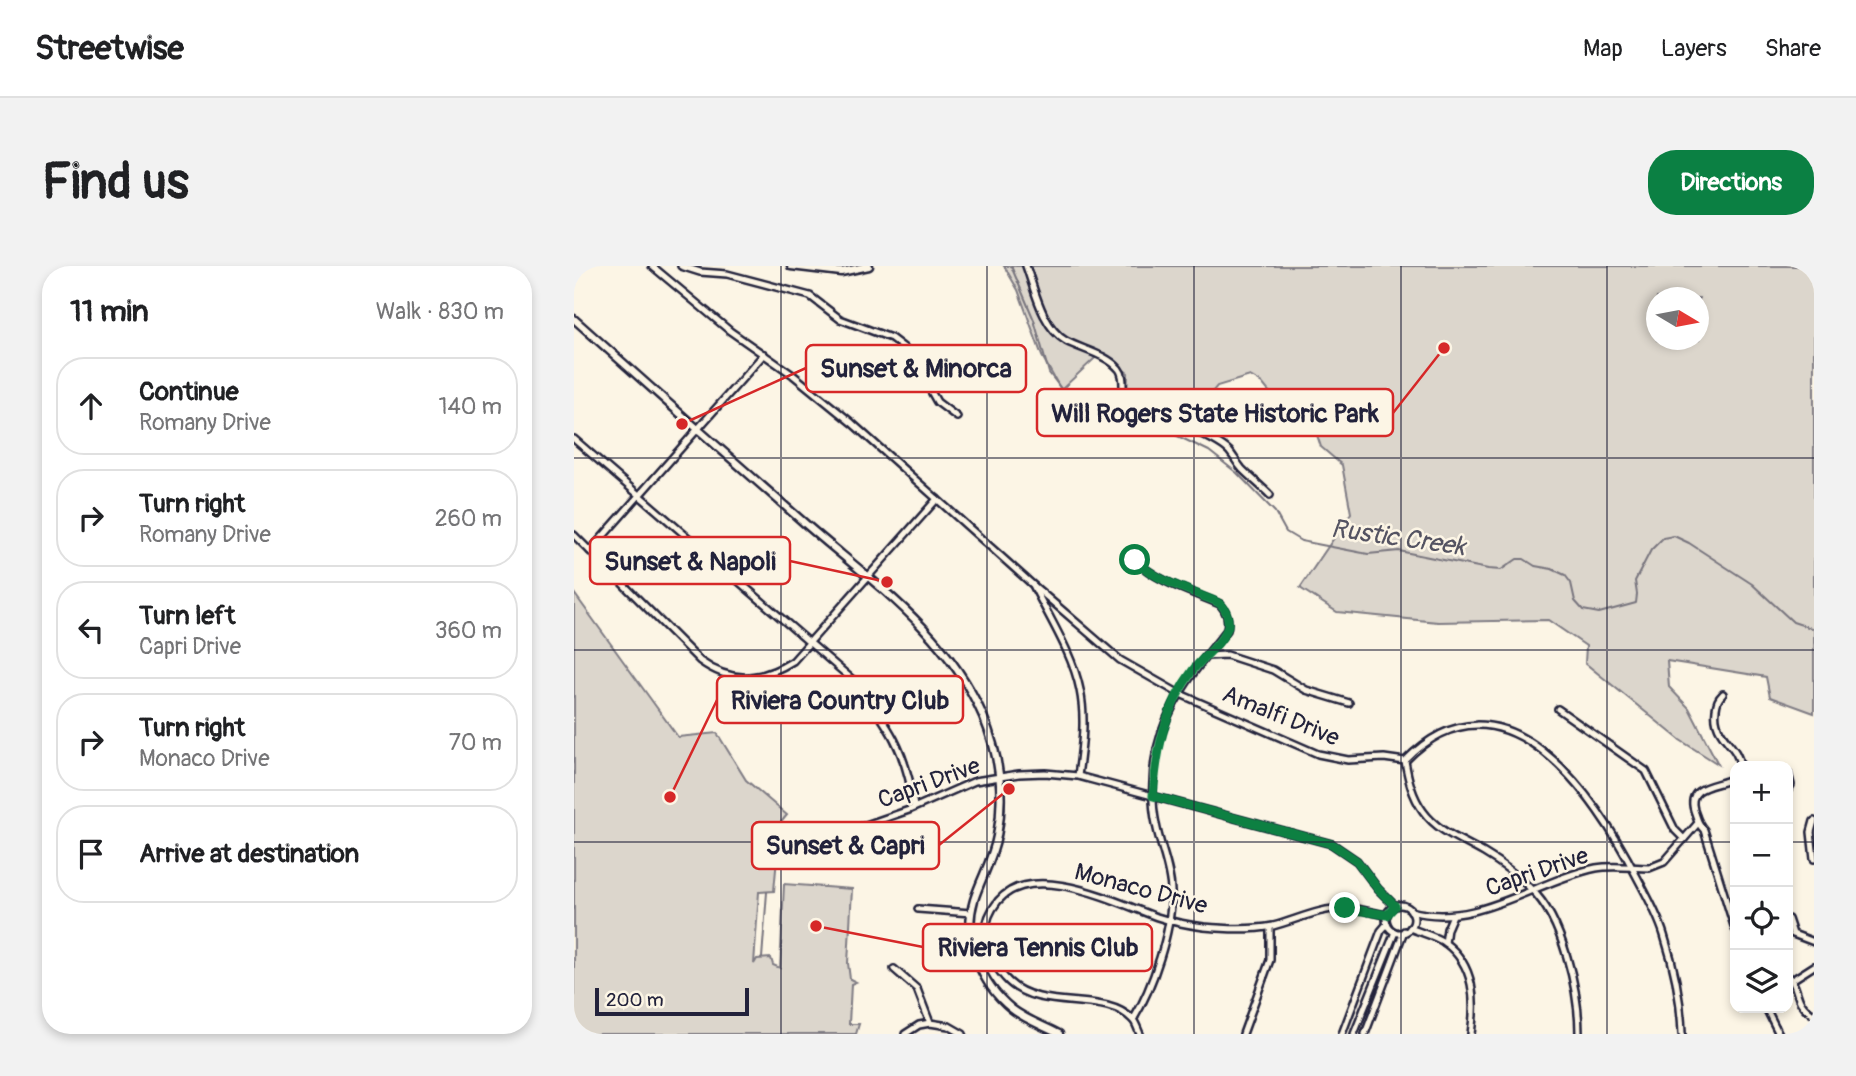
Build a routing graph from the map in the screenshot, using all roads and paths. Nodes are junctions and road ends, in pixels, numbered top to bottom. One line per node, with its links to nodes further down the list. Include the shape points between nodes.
1 (652, 266): 7 (street, Amalfi Drive)
2 (681, 266): 8 (street, via 810,296 840,318 891,338 910,356 937,402)
3 (791, 266): 4 (main road, via 841,272)
4 (869, 266)
5 (1026, 266): 12 (street, via 1042,309 1058,335 1118,368 1127,404 1228,450)
6 (574, 320): 9 (main road)
7 (764, 354): 9 (street); 13 (street, Amalfi Drive, via 852,423)
8 (957, 417)
9 (699, 428): 11 (street); 17 (main road)
10 (574, 439): 11 (street)
11 (639, 495): 15 (street); 21 (street)
12 (1270, 495)
13 (937, 499): 17 (street); 18 (street, Amalfi Drive)
14 (574, 535): 15 (street)
15 (590, 551): 21 (street, via 700,661 722,674 768,674 793,661)
16 (1135, 560): 22 (street, via 1143,569 1225,610 1227,630)
17 (870, 576): 21 (street); 29 (main road, via 931,635 957,670 984,717)
18 (1032, 585): 19 (street, Amalfi Drive); 20 (street)
19 (1064, 612): 20 (street); 23 (street, Amalfi Drive, via 1120,660)
20 (1052, 623): 30 (street, via 1080,690 1084,727)
21 (809, 644): 33 (street, via 855,681 876,709 903,756)
22 (1206, 656): 23 (street); 25 (street, via 1227,654 1273,670 1306,690)
23 (1178, 693): 27 (street, Amalfi Drive, via 1325,757); 32 (street, via 1157,750)
24 (1723, 694): 28 (street, via 1718,700 1717,730)
25 (1349, 703)
26 (1558, 709): 37 (street, via 1646,771)
27 (1405, 761): 39 (street, via 1427,741 1458,728 1482,725 1518,734 1566,772 1604,817); 40 (street, via 1415,798 1430,820 1488,855)
28 (1739, 761)
29 (1000, 776): 30 (street, Capri Drive); 33 (street, Capri Drive, via 975,781); 44 (main road, via 998,835)
30 (1078, 776): 32 (street, Capri Drive)
31 (1730, 780): 35 (street, via 1696,792 1692,805)
32 (1153, 796): 41 (street, Capri Drive, via 1332,844 1357,861); 48 (street, via 1170,882)
33 (915, 807): 36 (street, Capri Drive)
34 (1814, 821): 38 (street)
35 (1698, 823): 37 (street, Capri Drive); 45 (street)
36 (860, 827)
37 (1684, 839): 39 (street, Capri Drive, via 1657,866)
38 (1814, 859)
39 (1633, 868): 40 (street, Capri Drive, via 1597,868); 78 (street, via 1664,933)
40 (1533, 890): 47 (street, Capri Drive, via 1482,910); 77 (street, via 1564,950 1575,990)
41 (1395, 906): 43 (street); 46 (street)
42 (918, 909): 44 (street)
43 (1411, 911): 47 (street, Capri Drive); 53 (street, via 1413,920)
44 (971, 913): 49 (main road)
45 (1730, 913)
46 (1387, 915): 50 (street); 52 (street, Monaco Drive, via 1345,908)
47 (1453, 915): 59 (street)
48 (1169, 920): 51 (street, Monaco Drive, via 1091,891 1038,885 1005,894); 52 (street, Monaco Drive, via 1204,927); 66 (street, via 1163,948)
49 (971, 922): 51 (street); 57 (main road)
50 (1387, 924): 54 (street); 73 (street)
51 (986, 925): 55 (street)
52 (1270, 927): 72 (street, via 1270,960)
53 (1407, 930): 54 (street); 59 (street); 75 (street)
54 (1395, 932): 74 (street)
55 (986, 933): 57 (street); 66 (street, via 1000,972 1018,989 1062,1002 1105,1006)
56 (1793, 934): 58 (street)
57 (972, 939): 70 (main road, via 984,976 1006,1003)
58 (1814, 942)
59 (1445, 943): 76 (street, via 1469,973 1474,990)
60 (1814, 966): 62 (street)
61 (894, 970): 67 (street, via 917,989)
62 (1793, 976)
63 (1793, 986): 65 (street, via 1804,1008)
64 (1768, 1013): 79 (street)
65 (1814, 1015)
66 (1133, 1020): 71 (street)
67 (930, 1023): 68 (street); 69 (street)
68 (905, 1034)
69 (963, 1034)
70 (1059, 1034)
71 (1140, 1034)
72 (1243, 1034)
73 (1342, 1034)
74 (1354, 1034)
75 (1365, 1034)
76 (1471, 1034)
77 (1579, 1034)
78 (1682, 1034)
79 (1779, 1034)

